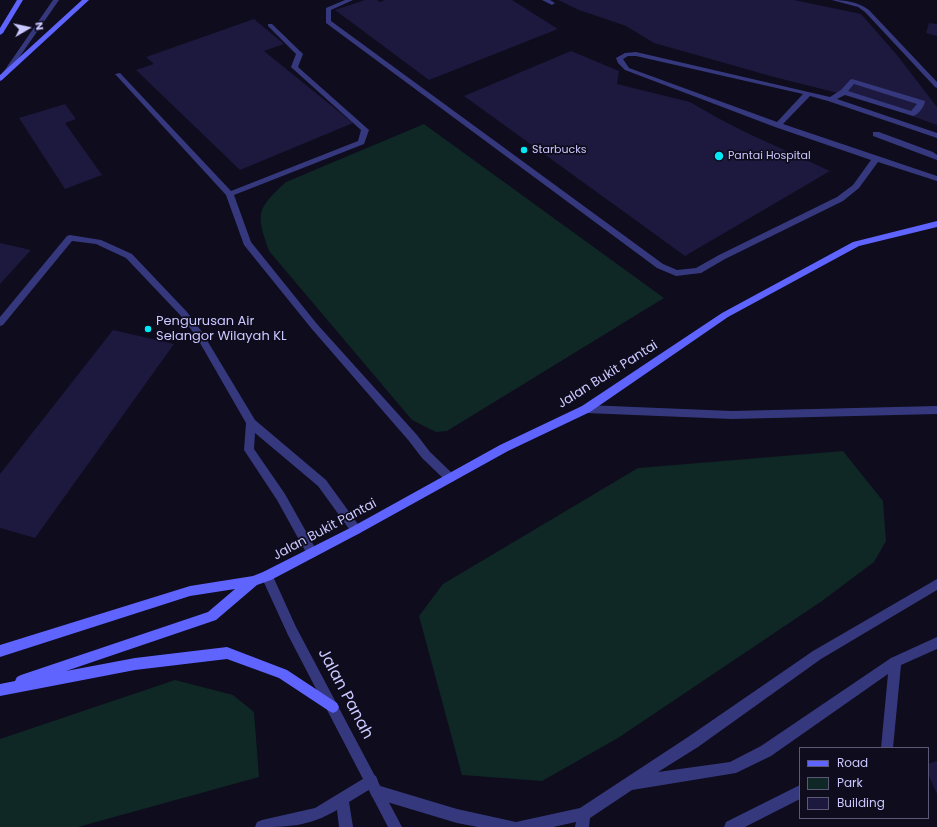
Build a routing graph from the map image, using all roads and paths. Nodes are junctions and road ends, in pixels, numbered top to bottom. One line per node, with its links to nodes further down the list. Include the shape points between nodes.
1 (20, 0): 9 (street)
2 (56, 0): 11 (street)
3 (86, 0): 11 (street)
4 (350, 0): 20 (street, via 328,9 328,22 660,266 676,273 698,271 840,200 862,181)
5 (545, 0): 7 (street)
6 (835, 0): 12 (street, via 860,6 867,11)
7 (552, 4)
8 (270, 25): 22 (street, via 300,54 294,67 365,130 361,142)
9 (0, 33)
10 (118, 74): 22 (street)
11 (2, 77)
12 (937, 86)
13 (844, 92): 13 (street, via 913,114 922,103 852,82); 15 (street)
14 (808, 93): 15 (street); 16 (street); 16 (street, via 636,54 627,54 619,58 627,69)
15 (831, 98): 18 (street)
16 (778, 125): 20 (street)
17 (876, 134): 19 (street)
18 (937, 136)
19 (937, 158)
20 (876, 160): 21 (street)
21 (937, 179)
22 (230, 194): 28 (street, via 247,243 314,326 426,455)
23 (937, 224): 25 (street, Jalan Bukit Pantai, via 856,244 725,315)
24 (0, 323): 27 (street, via 70,238 98,242 129,256 184,314 199,334)
25 (586, 409): 26 (street, via 732,415); 28 (street, Jalan Bukit Pantai, via 504,448)
26 (937, 410)
27 (251, 423): 29 (street, via 322,483); 30 (street, via 249,450 281,497)
28 (450, 478): 29 (street, Jalan Bukit Pantai)
29 (356, 530): 30 (street, Jalan Bukit Pantai)
30 (312, 553): 31 (street, Jalan Bukit Pantai)
31 (268, 576): 32 (street, Jalan Bukit Pantai); 38 (street, Jalan Panah, via 292,631)
32 (253, 582): 35 (street, Jalan Bukit Pantai, via 190,591); 37 (street, Jalan Bukit Pantai, via 212,616)
33 (937, 584): 40 (street, via 817,655 693,742)
34 (937, 643): 36 (street)
35 (0, 651)
36 (895, 662): 39 (street); 40 (street, via 766,751 731,768)
37 (0, 689): 38 (street, via 135,664 227,653 283,674)
38 (332, 707): 41 (street, Jalan Panah)
39 (887, 747)
40 (628, 783): 44 (street)
41 (374, 787): 43 (street); 47 (street, Jalan Panah); 48 (street, via 457,816)
42 (799, 793): 50 (street)
43 (342, 799): 45 (street, via 317,814); 46 (street)
44 (583, 820): 49 (street)
45 (262, 827)
46 (346, 827)
47 (395, 827)
48 (513, 827)
49 (520, 827)
50 (731, 827)

